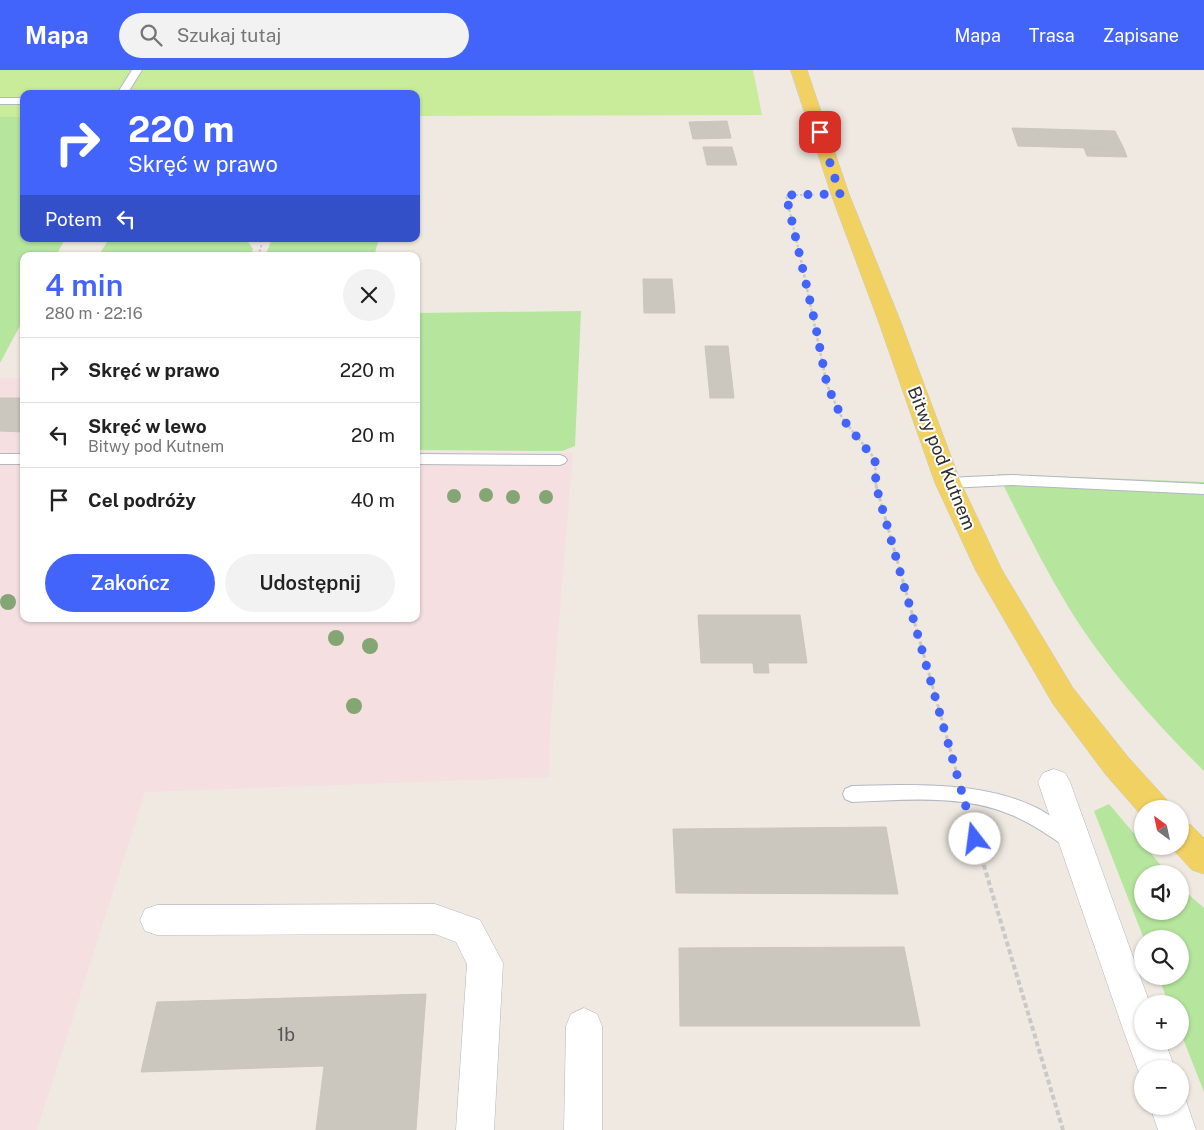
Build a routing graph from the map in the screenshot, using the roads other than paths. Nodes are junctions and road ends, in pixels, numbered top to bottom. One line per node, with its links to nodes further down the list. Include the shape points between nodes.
1 (137, 70): 3 (lane)
2 (799, 70): 10 (main road, Bitwy pod Kutnem, via 840,194)
3 (124, 90)
4 (0, 101): 5 (lane)
5 (20, 101)
6 (0, 459): 7 (lane)
7 (20, 459)
8 (420, 459): 9 (lane)
9 (560, 460)
10 (948, 482): 11 (lane, via 1011,480); 14 (main road, Bitwy pod Kutnem, via 989,571 1063,696)
11 (1204, 489)
12 (1054, 782): 15 (street)
13 (852, 794): 15 (lane, via 954,792 992,800 1033,816)
14 (1148, 800)
15 (1077, 844): 19 (street)
16 (1189, 844): 17 (main road)
17 (1204, 860)
18 (157, 920): 22 (street, via 435,919 468,931 485,963)
19 (1134, 1009)
20 (584, 1026): 23 (street)
21 (1172, 1115): 24 (street)
22 (475, 1130)
23 (583, 1130)
24 (1177, 1130)

